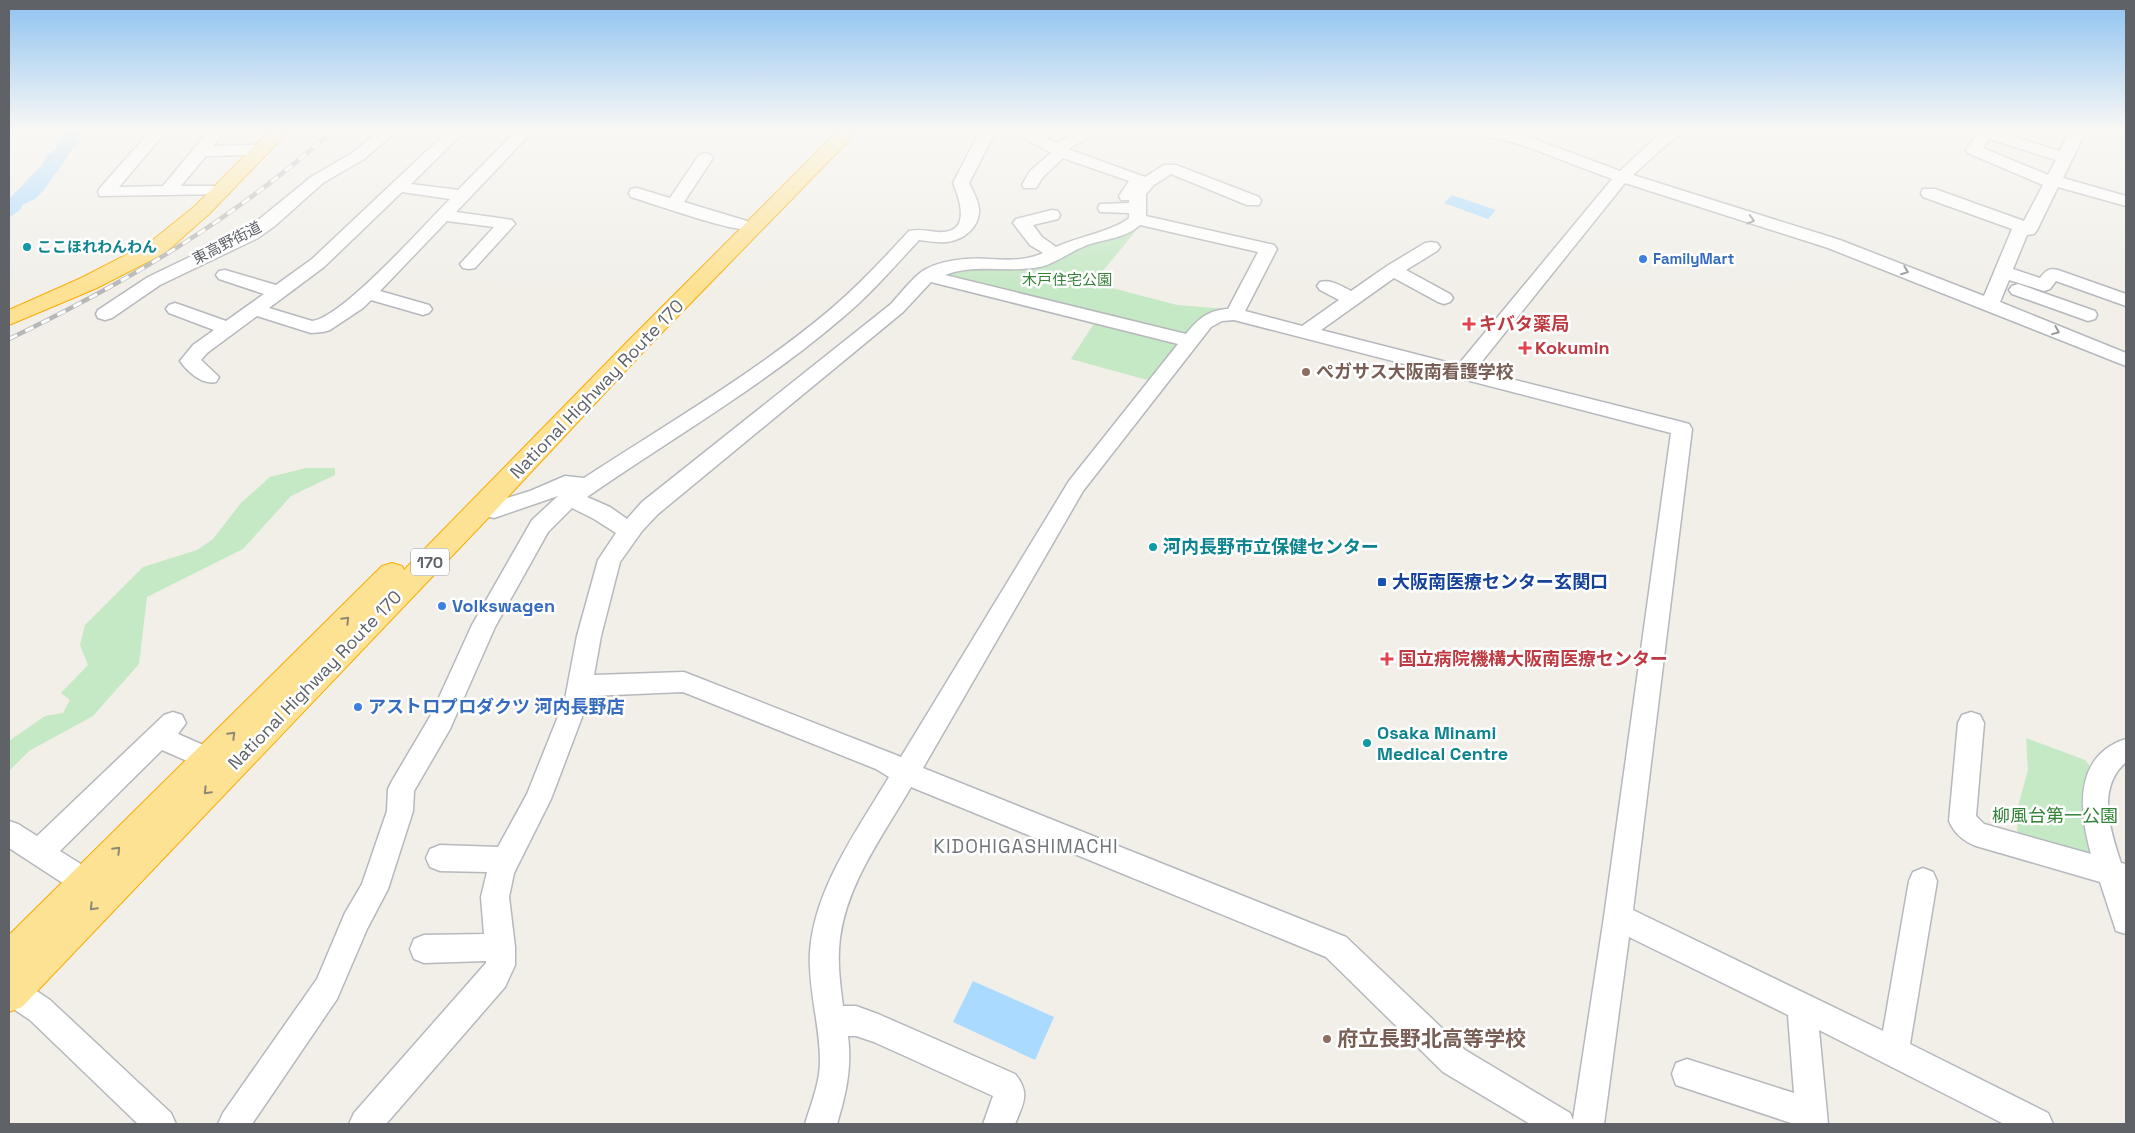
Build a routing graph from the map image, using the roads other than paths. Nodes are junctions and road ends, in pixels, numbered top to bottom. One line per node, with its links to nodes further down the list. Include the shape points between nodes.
1 (2053, 181): 34 (street, via 2028,230)
2 (115, 182): 21 (street, via 106,192)
3 (176, 182): 21 (street)
4 (231, 182): 22 (highway)
5 (315, 182): 52 (street, 東高野街道, via 252,234 154,281)
6 (402, 182): 20 (street)
7 (476, 182): 25 (street)
8 (689, 182): 28 (street)
9 (783, 182): 33 (highway, National Highway Route 170 / 170)
10 (799, 182): 63 (highway, National Highway Route 170 / 170)
11 (962, 182): 62 (street, via 971,208 963,230 957,235 915,235 826,322 755,375)
12 (1032, 182): 19 (street)
13 (1138, 182): 29 (street)
14 (1148, 182): 29 (street)
15 (1205, 182): 26 (street)
16 (1618, 182): 60 (street)
17 (1637, 182): 48 (street, one-way to 48, via 1834,244)
18 (2056, 182): 27 (street)
19 (1030, 185)
20 (398, 186): 25 (street); 43 (street, via 318,264)
21 (168, 191): 22 (street)
22 (222, 191): 55 (highway, via 157,248 90,283)
23 (637, 193): 28 (street)
24 (1928, 193): 34 (street)
25 (463, 196): 31 (street)
26 (1253, 201)
27 (2126, 201)
28 (674, 205): 33 (street)
29 (1129, 207): 30 (street); 36 (street, via 1126,228 1080,242); 53 (street, via 1268,249)
30 (1106, 208)
31 (443, 215): 37 (street, via 506,224); 44 (street)
32 (1052, 215): 36 (street, via 1022,223 1036,241)
33 (740, 225): 68 (highway, National Highway Route 170 / 170, one-way to 33)
34 (2022, 226): 41 (street)
35 (1431, 247): 38 (street)
36 (1056, 254): 40 (street, via 1036,263 974,263 950,267)
37 (469, 264)
38 (1393, 270): 45 (street); 46 (street)
39 (226, 275): 43 (street)
40 (927, 276): 58 (street); 64 (street, via 872,330 650,508)
41 (2001, 278): 47 (street, via 2044,285 2052,274); 48 (street); 54 (street)
42 (1326, 286): 45 (street)
43 (278, 292): 50 (street)
44 (368, 293): 50 (street, via 323,326 311,327); 51 (street)
45 (1352, 298): 57 (street)
46 (1444, 298)
47 (2126, 300)
48 (1990, 304): 59 (street, one-way to 59)
49 (174, 309): 56 (street)
50 (254, 309): 56 (street)
51 (423, 309)
52 (106, 314)
53 (1234, 314): 57 (street); 58 (street, via 1211,318)
54 (2088, 315)
55 (9, 318)
56 (228, 328): 61 (street, via 200,349 190,361)
57 (1306, 332): 60 (street)
58 (1190, 341): 69 (street, via 1076,486)
59 (2126, 360)
60 (1462, 372): 77 (street, via 1682,429)
61 (209, 377)
62 (579, 492): 63 (street, via 565,484 494,510); 64 (street, via 592,510 602,512); 89 (street, via 540,526 484,625 441,721 401,789 400,811 374,889 326,989)
63 (483, 507): 82 (highway, National Highway Route 170 / 170, one-way to 82)
64 (629, 531): 65 (street, via 609,560)
65 (580, 686): 69 (street, via 684,682 886,760); 73 (street, via 578,699 538,799)
66 (1971, 723): 74 (street, via 1962,821 1976,834)
67 (2126, 750): 74 (street, via 2104,767 2095,813)
68 (208, 759): 71 (street, via 166,730 78,804); 76 (highway, National Highway Route 170 / 170, one-way to 68)
69 (906, 773): 84 (street, via 850,867 835,902 824,970); 93 (street, via 1336,947 1454,1061)
70 (9, 833): 71 (street)
71 (39, 852): 76 (street)
72 (440, 858): 73 (street)
73 (505, 860): 79 (street, via 496,897)
74 (2119, 875): 78 (street)
75 (1923, 881): 85 (street)
76 (85, 882): 81 (highway, National Highway Route 170 / 170)
77 (1618, 917): 83 (street); 94 (street)
78 (2126, 922)
79 (501, 947): 80 (street); 90 (street, via 501,965 495,977)
80 (424, 949)
81 (9, 959)
82 (10, 991): 88 (street, via 40,1010)
83 (1802, 1006): 85 (street); 87 (street)
84 (830, 1021): 91 (street, via 835,1062 830,1096); 92 (street, via 856,1021 878,1029 1004,1085 1010,1092)
85 (1894, 1052): 95 (street)
86 (1687, 1074): 87 (street)
87 (1811, 1119)
88 (160, 1124)
89 (234, 1124)
90 (366, 1124)
91 (821, 1124)
92 (999, 1124)
93 (1559, 1124)
94 (1588, 1124)
95 (2037, 1124)

